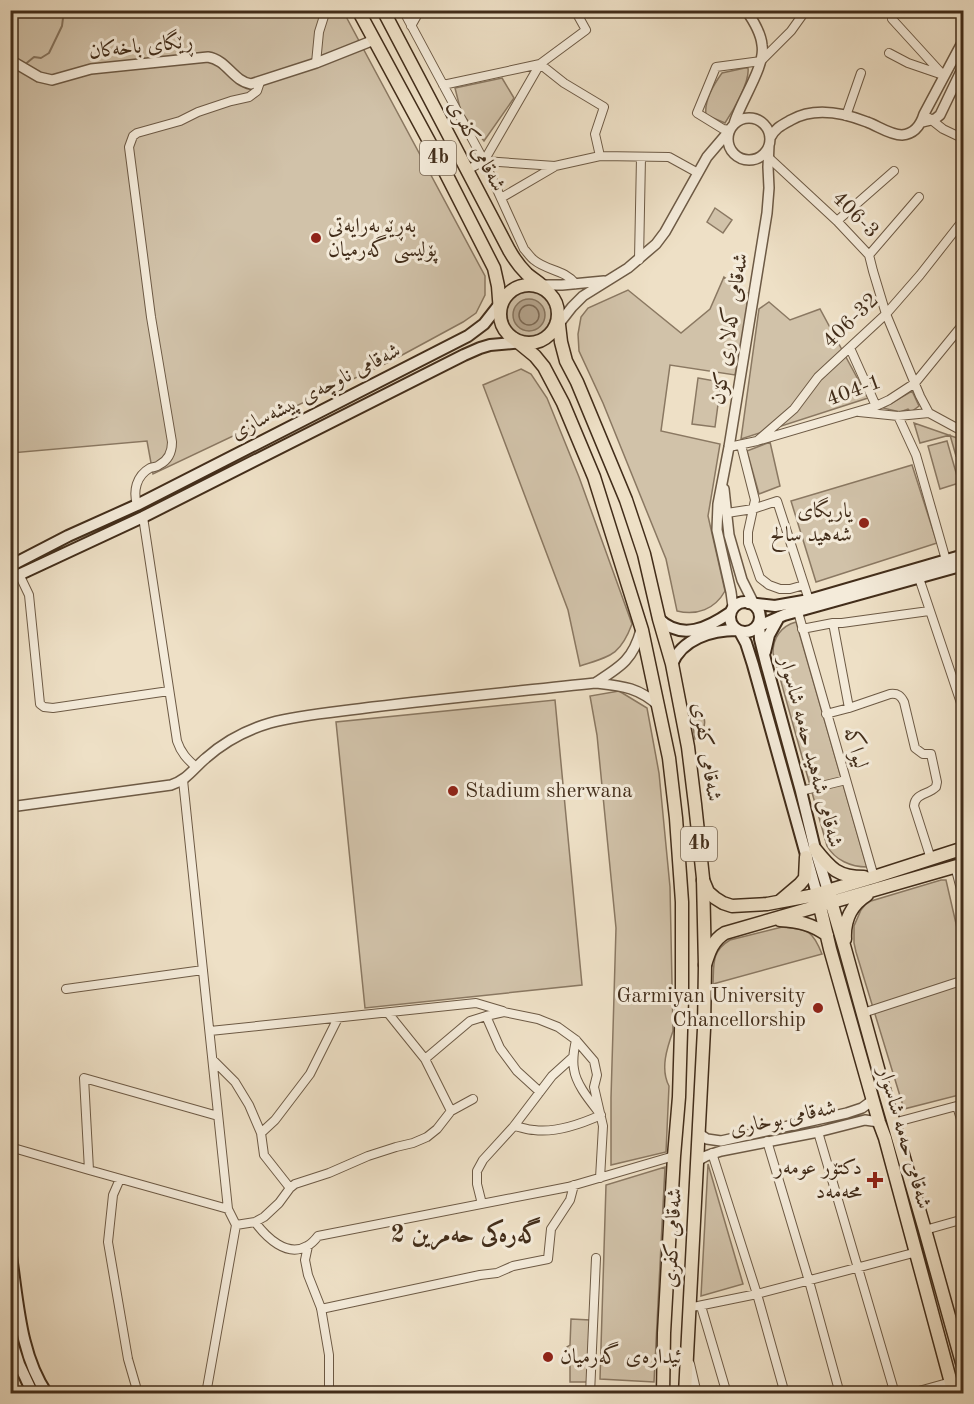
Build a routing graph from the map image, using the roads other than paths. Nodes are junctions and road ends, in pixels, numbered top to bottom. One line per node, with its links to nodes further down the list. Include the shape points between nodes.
1 (324, 10): 16 (street)
2 (358, 10): 12 (main road, شەقامی کفری / 4b)
3 (383, 10): 39 (main road, شەقامی کفری / 4b)
4 (403, 10): 10 (street)
5 (420, 10): 10 (street)
6 (577, 10): 17 (street, via 586,30)
7 (746, 10): 15 (street, via 763,45)
8 (806, 10): 15 (street)
9 (892, 19): 20 (street)
10 (411, 26): 22 (street)
11 (963, 39): 20 (street)
12 (374, 40): 16 (street); 52 (main road, شەقامی کفری / 4b, via 494,268)
13 (889, 53): 20 (street)
14 (13, 61): 21 (street, ڕێگای باخەکان, via 52,80 91,69 208,57 221,61 244,83)
15 (761, 61): 23 (street); 28 (street, via 716,68 697,113 723,129)
16 (316, 63): 21 (street)
17 (540, 64): 22 (street); 33 (street, via 604,107 595,134); 37 (street)
18 (963, 65): 26 (street, via 942,112)
19 (861, 74): 24 (street)
20 (944, 76): 26 (street)
21 (260, 82): 68 (street, via 249,97 136,133 130,142 151,317 172,442 168,459 149,468 136,483)
22 (443, 85): 37 (street)
23 (741, 105): 25 (street, via 741,110); 28 (street)
24 (846, 116): 26 (street, via 901,135 914,131); 27 (street, via 806,114)
25 (755, 119): 27 (street); 28 (street, via 745,118); 30 (street, via 765,125)
26 (926, 119): 29 (street)
27 (782, 125): 30 (street)
28 (732, 127): 31 (street); 32 (street, via 728,136)
29 (963, 139)
30 (770, 141): 35 (street, شەقامی کەلاری کۆن); 36 (street, via 766,152)
31 (714, 149): 32 (street); 41 (street)
32 (732, 150): 36 (street)
33 (600, 156): 34 (street); 38 (street)
34 (641, 157): 41 (street, via 669,157); 48 (street)
35 (768, 157): 42 (street, شەقامی کەلاری کۆن); 46 (street, 406-3)
36 (747, 160): 42 (street, via 762,171)
37 (484, 161): 38 (street); 39 (street); 44 (street)
38 (555, 166): 44 (street)
39 (467, 170): 51 (main road, شەقامی کفری / 4b, via 514,259)
40 (894, 171): 46 (street)
41 (698, 172): 48 (street, via 665,232)
42 (769, 184): 66 (street, شەقامی کەلاری کۆن)
43 (919, 197): 47 (street)
44 (501, 198): 50 (street, via 524,249 534,260 566,274)
45 (963, 219): 53 (street, 406-32)
46 (837, 221): 47 (street, 406-3)
47 (869, 255): 53 (street, 406-3)
48 (639, 260): 49 (street)
49 (606, 281): 50 (street); 54 (street, via 577,301)
50 (576, 284): 51 (street)
51 (541, 287): 52 (main road, via 527,285 512,290); 54 (main road, via 555,302)
52 (500, 306): 56 (main road, via 504,329); 68 (main road, شەقامی ناوچەی پیشەسازی, via 468,336)
53 (886, 314): 57 (street, 406-32); 58 (street, 406-3)
54 (557, 322): 56 (main road, via 541,340); 88 (main road, شەقامی کفری / 4b, via 566,361 635,526)
55 (963, 323): 58 (street, 404-1)
56 (518, 341): 71 (main road, شەقامی ناوچەی پیشەسازی, via 471,352); 92 (main road, شەقامی کفری / 4b, via 544,367 567,414 594,477)
57 (850, 348): 59 (street); 64 (street, 406-32, via 818,377 794,409)
58 (915, 383): 59 (street, 404-1); 61 (street, 406-3)
59 (876, 406): 60 (street, 404-1)
60 (856, 411): 62 (street); 64 (street, 404-1)
61 (929, 414): 62 (street); 63 (street)
62 (898, 416): 75 (street, via 916,455)
63 (963, 432)
64 (757, 441): 65 (street, 404-1)
65 (741, 445): 66 (street, 404-1); 69 (street, via 754,496)
66 (729, 447): 67 (street, شەقامی کەلاری کۆن)
67 (723, 480): 70 (street); 73 (street)
68 (136, 505): 71 (main road); 76 (main road, شەقامی ناوچەی پیشەسازی)
69 (753, 509): 70 (street); 81 (street, via 777,501); 81 (street, via 747,543 760,578 780,589)
70 (727, 513): 72 (street)
71 (143, 517): 78 (main road, شەقامی ناوچەی پیشەسازی); 97 (street)
72 (728, 529): 73 (street, via 721,526); 83 (street)
73 (717, 530): 84 (street)
74 (963, 555): 75 (main road)
75 (946, 560): 80 (main road)
76 (10, 566)
77 (963, 566): 79 (main road)
78 (15, 576): 97 (street, via 29,595 40,704 44,708)
79 (919, 578): 80 (main road); 85 (street)
80 (883, 583): 82 (main road); 86 (main road)
81 (804, 585): 82 (street)
82 (808, 600): 83 (main road, via 775,606)
83 (752, 604): 84 (main road, via 740,603); 90 (main road, via 759,614)
84 (732, 610): 88 (main road, via 709,625 688,632 672,629); 93 (main road, via 730,622)
85 (929, 611): 89 (street); 98 (street)
86 (798, 612): 87 (main road); 91 (street, لیواکە)
87 (779, 617): 90 (main road); 94 (main road)
88 (659, 619): 95 (main road, شەقامی کفری / 4b)
89 (833, 623): 91 (street); 100 (street)
90 (758, 626): 93 (main road, via 749,632); 94 (main road, شەقامی شەهید حەمە شاسوار)
91 (802, 629): 102 (street, لیواکە)
92 (642, 630): 96 (street, via 626,662); 99 (main road, شەقامی کفری / 4b)
93 (739, 631): 95 (main road, via 714,633 691,641 678,652); 109 (main road, شەقامی شەهید حەمە شاسوار, via 746,643)
94 (764, 655): 106 (main road, شەقامی شەهید حەمە شاسوار)
95 (672, 664): 112 (main road, شەقامی کفری / 4b, via 689,756)
96 (596, 683): 99 (street, via 633,689); 103 (street, via 410,702 284,720 236,736)
97 (169, 691): 103 (street, via 180,749)
98 (962, 700): 101 (street)
99 (658, 706): 134 (main road, شەقامی کفری / 4b, via 673,786 682,902)
100 (849, 708): 102 (street); 110 (street, via 890,694 901,696 915,748 931,754 937,782 933,790 919,795 914,802)
101 (963, 712)
102 (826, 714): 105 (street, لیواکە)
103 (196, 767): 104 (street)
104 (183, 780): 107 (street); 121 (street)
105 (846, 780): 106 (street); 113 (street, لیواکە)
106 (801, 791): 109 (main road, شەقامی شەهید حەمە شاسوار)
107 (13, 805)
108 (963, 848): 110 (main road)
109 (810, 853): 113 (main road, via 835,871); 114 (main road, شەقامی شەهید حەمە شاسوار); 116 (main road, via 805,878)
110 (931, 860): 113 (main road)
111 (959, 865): 113 (main road); 115 (street)
112 (703, 878): 116 (main road, via 708,892 728,905); 120 (main road, شەقامی کفری / 4b)
113 (875, 884): 114 (main road); 119 (main road, via 849,913)
114 (824, 898): 116 (main road); 117 (main road); 118 (main road, شەقامی حەمە شاسوار); 119 (main road, شەقامی حەمە شاسوار)
115 (963, 901)
116 (777, 903)
117 (773, 919): 118 (main road, via 805,923); 120 (main road, via 720,936)
118 (827, 935): 138 (main road, شەقامی حەمە شاسوار)
119 (845, 949): 126 (main road, شەقامی حەمە شاسوار)
120 (705, 966): 135 (main road, شەقامی کفری / 4b)
121 (203, 969): 123 (street); 129 (street)
122 (963, 980): 126 (street)
123 (66, 989)
124 (504, 1012): 125 (street, via 476,1004); 127 (street); 130 (street, via 538,1019)
125 (387, 1013): 128 (street); 133 (street)
126 (863, 1013): 148 (main road, شەقامی حەمە شاسوار)
127 (486, 1016): 133 (street, via 470,1021); 136 (street, via 517,1071)
128 (338, 1018): 129 (street); 150 (street, via 310,1074)
129 (210, 1031): 132 (street)
130 (576, 1040): 131 (street); 142 (street, via 594,1061 594,1088)
131 (573, 1057): 136 (street); 142 (street, via 574,1072)
132 (213, 1059): 143 (street); 150 (street, via 235,1082)
133 (425, 1059): 140 (street)
134 (681, 1059): 135 (main road); 155 (main road, شەقامی کفری / 4b)
135 (702, 1059): 151 (main road, شەقامی کفری / 4b)
136 (540, 1092): 146 (street)
137 (473, 1099): 140 (street)
138 (873, 1100): 141 (street, شەقامی بوخاری); 144 (main road, شەقامی حەمە شاسوار)
139 (960, 1105): 147 (street); 148 (street)
140 (451, 1112): 161 (street, via 427,1137)
141 (847, 1113): 145 (street); 154 (street, شەقامی بوخاری)
142 (601, 1115): 146 (street, via 553,1130); 158 (street)
143 (218, 1116): 157 (street, via 84,1078); 163 (street)
144 (879, 1122): 145 (street, شەقامی بوخاری); 148 (main road, شەقامی حەمە شاسوار)
145 (849, 1124): 149 (street, شەقامی بوخاری)
146 (514, 1126): 162 (street, via 477,1171)
147 (963, 1129)
148 (891, 1131): 167 (main road, شەقامی حەمە شاسوار); 170 (main road, شەقامی حەمە شاسوار)
149 (818, 1132): 152 (street, شەقامی بوخاری); 172 (street)
150 (261, 1133): 161 (street, via 264,1155)
151 (698, 1133): 154 (street, شەقامی بوخاری); 156 (main road, شەقامی کفری / 4b)
152 (766, 1141): 154 (street, شەقامی بوخاری); 173 (street)
153 (10, 1147): 157 (street)
154 (718, 1148): 156 (street, شەقامی بوخاری); 174 (street)
155 (674, 1156): 158 (street); 188 (main road, شەقامی کفری / 4b)
156 (697, 1161): 175 (main road, شەقامی کفری / 4b)
157 (89, 1170): 159 (street)
158 (600, 1178): 160 (street)
159 (120, 1179): 163 (street); 184 (street, via 113,1196 108,1242 128,1359 137,1390)
160 (574, 1185): 162 (street); 176 (street, via 570,1200 551,1229 548,1259 513,1266 497,1274)
161 (290, 1188): 165 (street, via 279,1203)
162 (482, 1204): 168 (street, via 318,1236)
163 (228, 1209): 166 (street)
164 (963, 1219): 167 (street)
165 (255, 1222): 166 (street); 168 (street, via 266,1236 284,1248 297,1250)
166 (236, 1225): 185 (street)
167 (925, 1230): 179 (main road, شەقامی حەمە شاسوار)
168 (308, 1246): 176 (street, via 304,1260)
169 (10, 1250): 183 (main road, via 25,1346)
170 (917, 1252): 172 (street); 181 (main road, شەقامی حەمە شاسوار)
171 (596, 1258): 187 (street)
172 (859, 1268): 173 (street); 194 (street)
173 (808, 1281): 174 (street); 193 (street)
174 (757, 1294): 175 (street); 192 (street)
175 (695, 1306): 178 (main road, شەقامی کفری / 4b); 191 (street)
176 (321, 1309): 186 (street, via 329,1355)
177 (10, 1336): 182 (main road)
178 (686, 1351): 189 (main road, شەقامی کفری / 4b); 190 (street)
179 (961, 1352): 180 (main road, شەقامی حەمە شاسوار)
180 (963, 1370)
181 (953, 1388): 195 (street)
182 (33, 1394)
183 (47, 1394)
184 (150, 1394)
185 (206, 1394)
186 (329, 1394)
187 (590, 1394)
188 (663, 1394)
189 (685, 1394)
190 (697, 1394)
191 (727, 1394)
192 (784, 1394)
193 (840, 1394)
194 (895, 1394)
195 (908, 1394)

